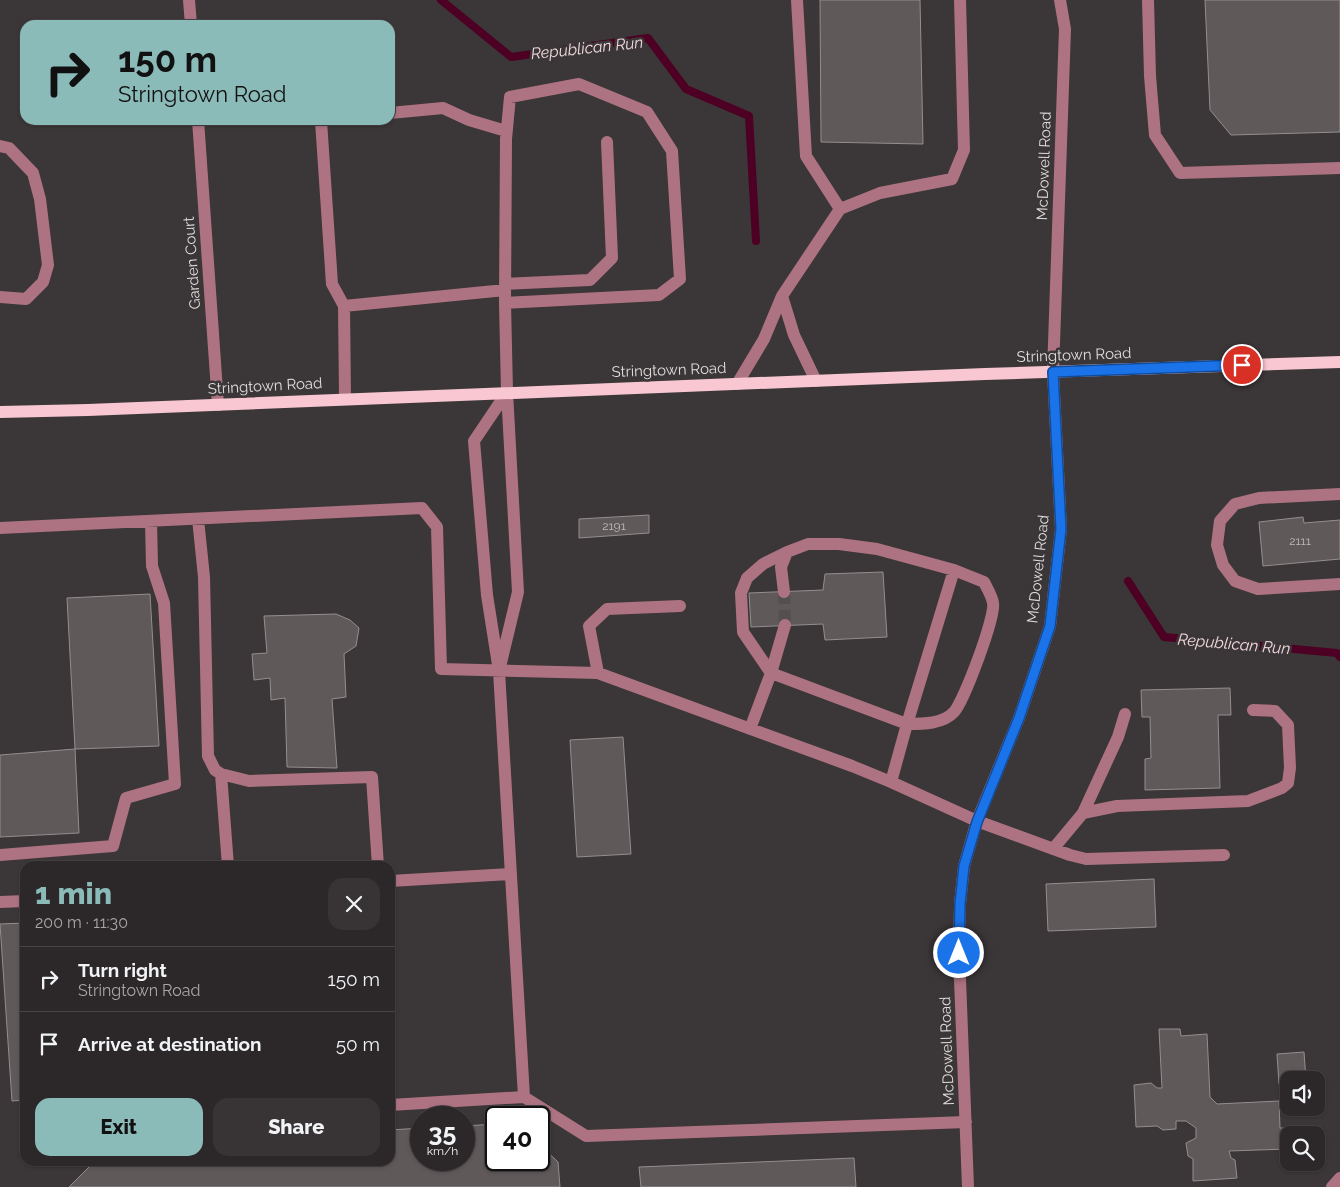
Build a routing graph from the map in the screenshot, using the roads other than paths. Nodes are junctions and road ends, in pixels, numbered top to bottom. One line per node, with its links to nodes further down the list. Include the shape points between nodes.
1 (190, 0): 6 (street)
2 (797, 0): 14 (street, via 806,156)
3 (960, 0): 14 (street, via 964,150 952,179 880,193)
4 (1060, 0): 20 (street, McDowell Road, via 1065,29)
5 (1148, 0): 13 (street, via 1155,135 1180,173)
6 (191, 20)
7 (395, 113): 10 (street, via 443,108)
8 (198, 125): 25 (street, Garden Court)
9 (321, 125): 18 (street, via 332,284)
10 (506, 131): 15 (street); 15 (street, via 510,97 579,84 647,112 672,151 680,279 659,296)
11 (607, 142): 15 (street, via 612,258 590,280)
12 (0, 146): 17 (street, via 9,148 33,173 40,199 48,265 43,282 26,299)
13 (1340, 168)
14 (840, 209): 16 (street)
15 (505, 293): 18 (street); 23 (street)
16 (782, 296): 21 (street, via 794,335); 22 (street, via 764,339)
17 (0, 297)
18 (344, 306): 24 (street)
19 (1340, 362): 20 (main road, Stringtown Road)
20 (1053, 372): 21 (main road, Stringtown Road); 47 (street, McDowell Road, via 1061,529 1050,626 1019,718)
21 (816, 380): 22 (main road, Stringtown Road)
22 (737, 384): 23 (main road, Stringtown Road)
23 (507, 392): 24 (main road, Stringtown Road); 37 (street, via 518,592); 37 (street, via 474,441 487,595)
24 (345, 398): 25 (main road, Stringtown Road)
25 (218, 405): 26 (main road, Stringtown Road)
26 (0, 412)
27 (1340, 494): 33 (street, via 1258,498 1235,504 1220,521 1217,545 1222,565 1235,581 1258,589)
28 (198, 519): 29 (street); 37 (street, via 422,508 437,527 441,669); 44 (street, via 204,577 208,756 215,770)
29 (150, 521): 30 (street); 49 (street, via 152,566 164,603 175,784 126,798 113,846)
30 (0, 528)
31 (787, 552): 32 (street, via 808,544 839,544 877,549); 34 (street, via 781,567); 39 (street, via 763,564 747,578 741,593 743,632)
32 (954, 570): 42 (street); 42 (street, via 984,582 993,604 992,619 973,673 955,711 929,724)
33 (1340, 584)
34 (784, 592)
35 (680, 606): 38 (street, via 607,609 590,626)
36 (785, 625): 39 (street)
37 (499, 671): 38 (street); 53 (street)
38 (598, 673): 43 (street)
39 (771, 673): 42 (street); 43 (street)
40 (1253, 710): 46 (street, via 1275,711 1288,725 1290,768 1288,783 1282,788 1248,801 1117,806)
41 (1125, 714): 46 (street, via 1118,737)
42 (907, 724): 45 (street)
43 (750, 729): 45 (street)
44 (221, 774): 51 (street); 52 (street, via 249,781 372,777)
45 (891, 782): 47 (street)
46 (1083, 813): 48 (street)
47 (977, 822): 48 (street); 59 (street, McDowell Road, via 964,866 960,904)
48 (1053, 849): 50 (street, via 1086,859)
49 (0, 855)
50 (1224, 855)
51 (228, 861)
52 (378, 861)
53 (511, 874): 54 (street); 57 (street)
54 (395, 881)
55 (20, 901): 56 (street)
56 (0, 902)
57 (524, 1097): 58 (street); 59 (street, via 586,1136)
58 (395, 1105)
59 (966, 1122): 61 (street, McDowell Road)
60 (1340, 1178): 62 (street)
61 (968, 1187)
62 (1332, 1187)

